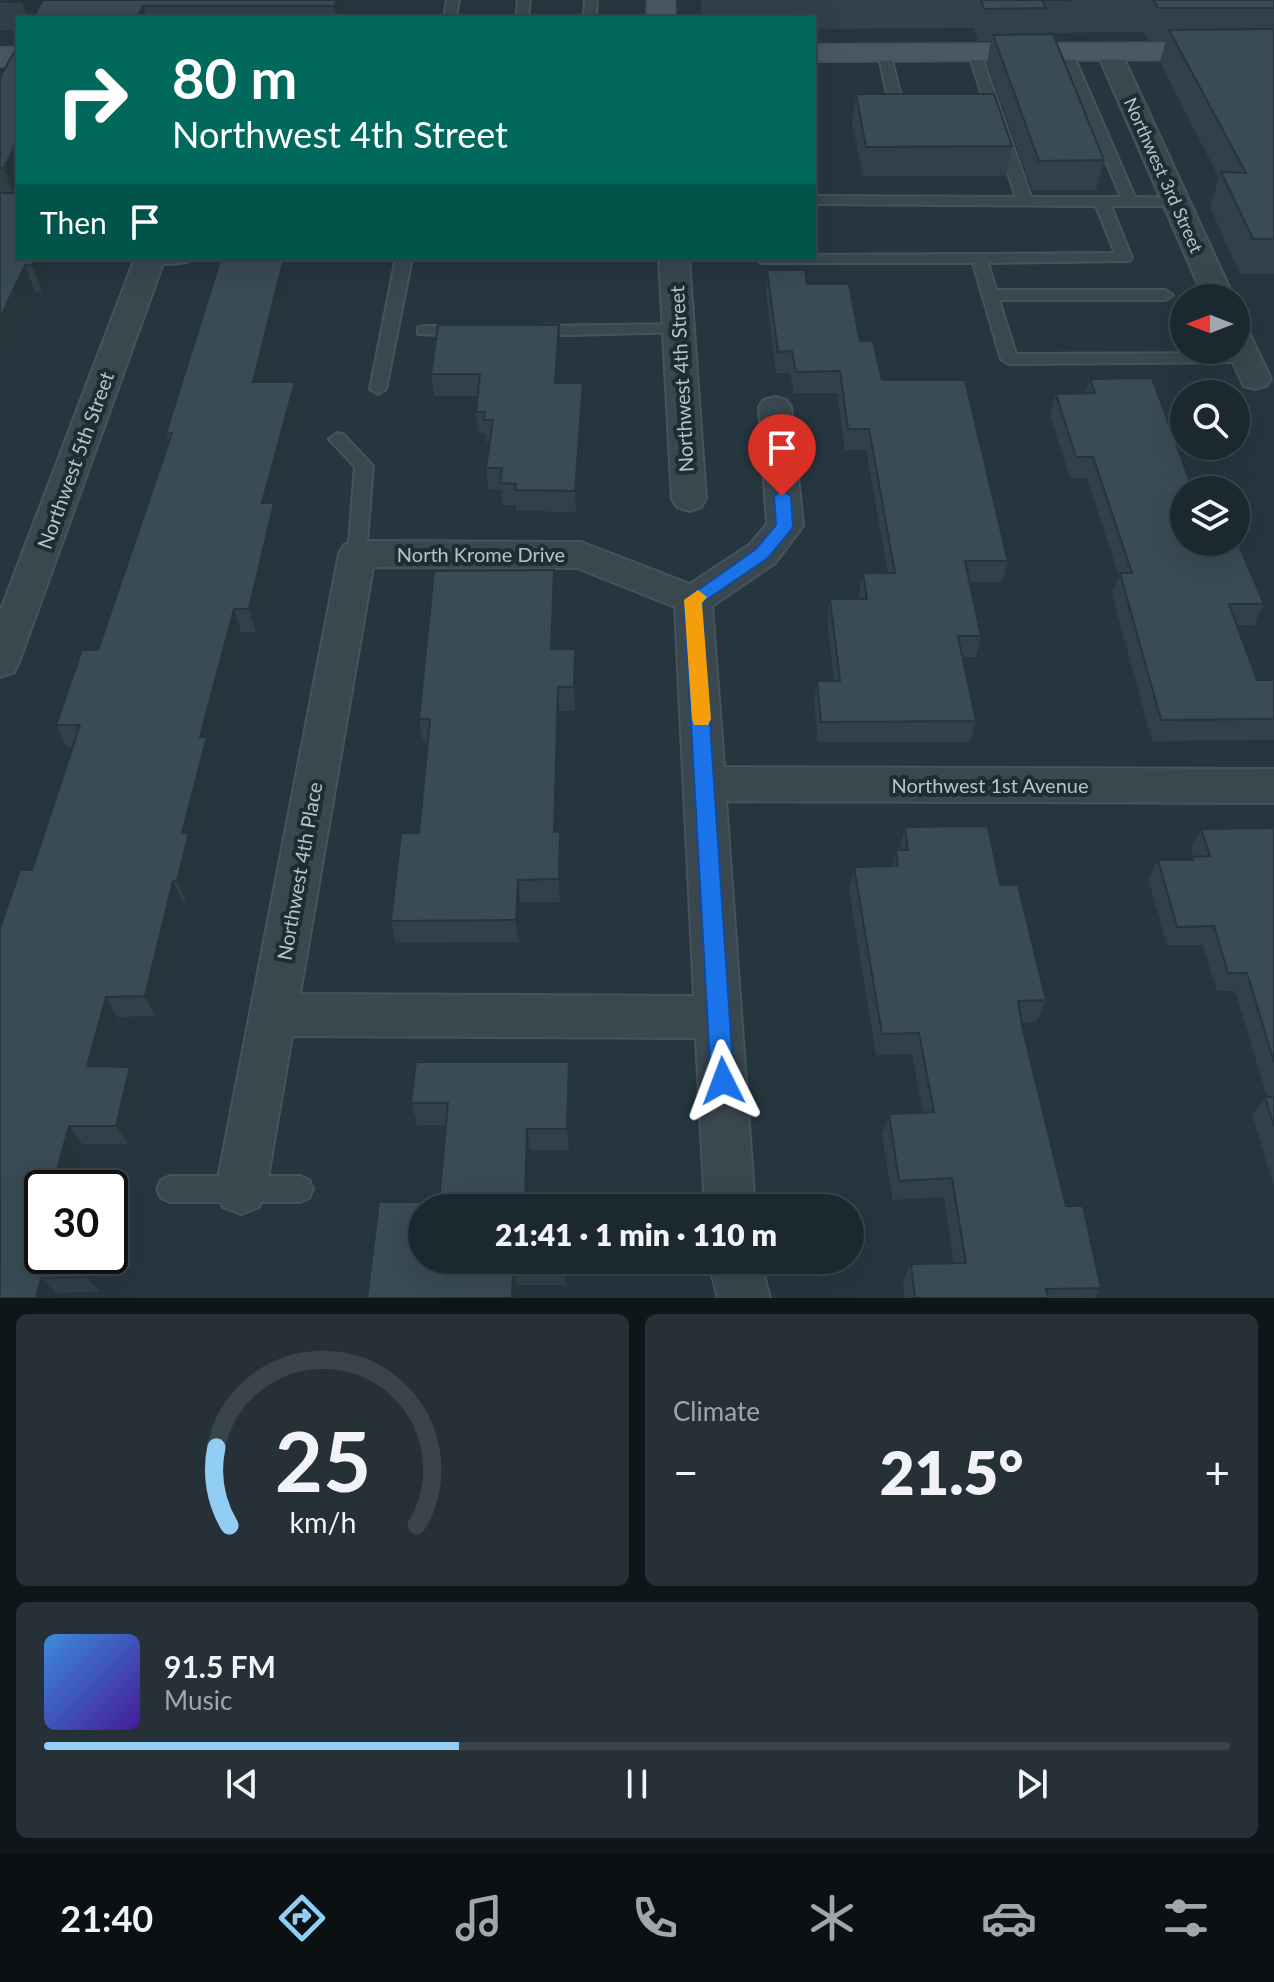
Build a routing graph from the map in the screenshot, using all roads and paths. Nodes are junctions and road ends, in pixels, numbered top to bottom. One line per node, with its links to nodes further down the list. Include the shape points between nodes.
1 (1274, 51): 4 (main road)
2 (974, 52): 3 (main road); 6 (main road); 9 (lane)
3 (1066, 52): 4 (main road); 11 (lane)
4 (1109, 52): 12 (street, Northwest 3rd Street)
5 (816, 53): 6 (main road)
6 (884, 53): 7 (lane)
7 (899, 116)
8 (816, 200): 9 (lane)
9 (1025, 201): 10 (lane)
10 (1102, 202): 11 (lane); 14 (lane, via 1124,258)
11 (1130, 202): 12 (lane)
12 (1176, 202): 18 (street, Northwest 3rd Street)
13 (816, 258): 14 (lane)
14 (979, 259): 19 (lane)
15 (149, 260): 32 (street, Northwest 5th Street)
16 (404, 260): 26 (lane)
17 (674, 260): 21 (street, Northwest 4th Street)
18 (1213, 284)
19 (990, 295): 20 (lane); 25 (lane, via 1009,359)
20 (1165, 295)
21 (679, 329): 24 (lane); 29 (street, Northwest 4th Street)
22 (424, 331): 23 (lane)
23 (488, 331)
24 (520, 331)
25 (1253, 363)
26 (378, 389)
27 (775, 407): 31 (street, via 785,526 762,554)
28 (338, 439): 30 (lane, via 364,466)
29 (689, 499)
30 (357, 554): 31 (street, North Krome Drive, via 581,555); 35 (street, Northwest 4th Place)
31 (693, 600): 33 (street)
32 (0, 662)
33 (706, 784): 34 (street, Northwest 1st Avenue); 36 (street)
34 (1274, 786)
35 (273, 1015): 36 (street); 38 (street, Northwest 4th Place)
36 (719, 1017): 40 (street)
37 (170, 1189): 38 (lane)
38 (241, 1189): 39 (lane)
39 (300, 1189)
40 (729, 1194)
41 (738, 1274): 42 (street)
42 (744, 1298)

